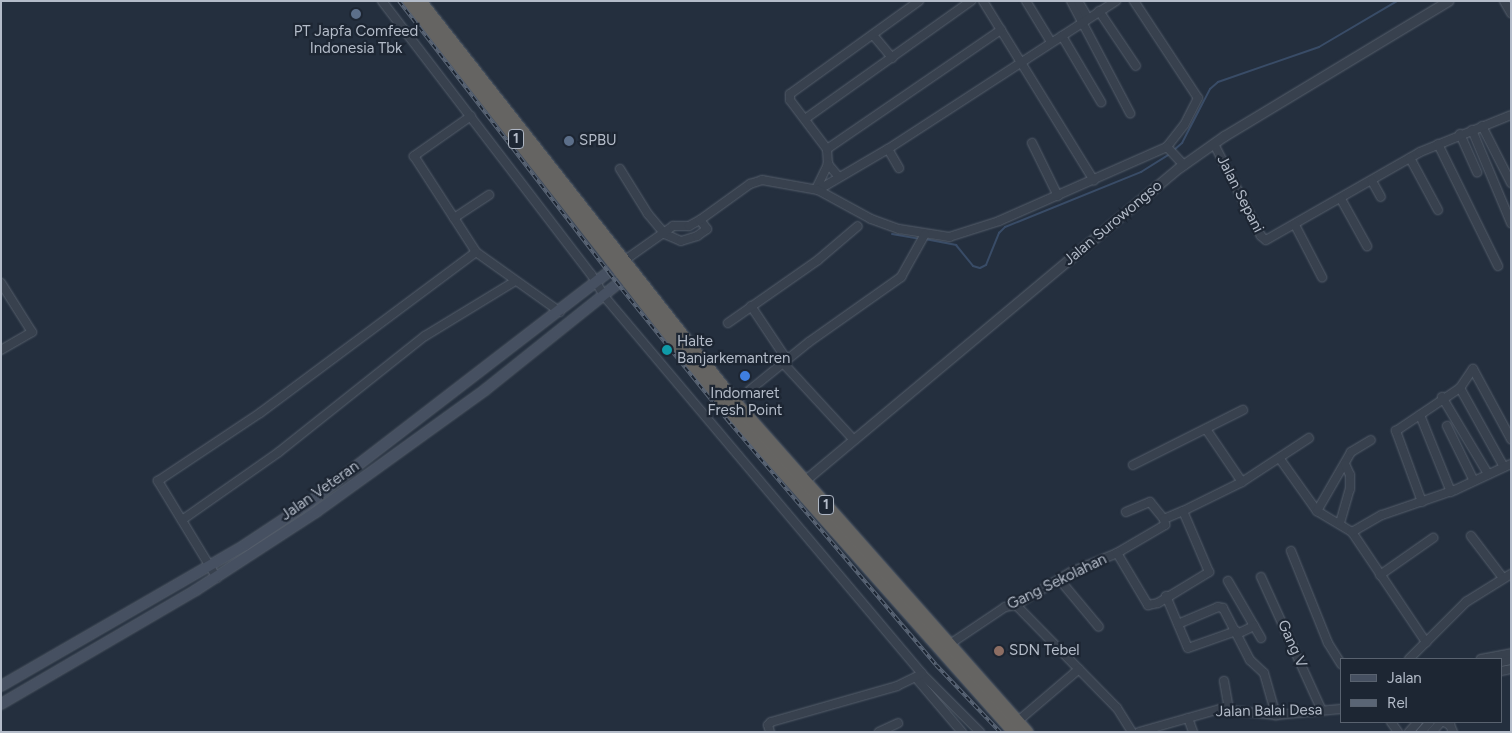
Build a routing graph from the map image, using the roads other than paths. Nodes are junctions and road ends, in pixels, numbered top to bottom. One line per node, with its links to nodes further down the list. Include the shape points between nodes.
1 (382, 1): 27 (street)
2 (409, 1): 63 (highway, 1)
3 (420, 1): 63 (highway, 1)
4 (919, 1): 18 (street)
5 (972, 1): 21 (street)
6 (983, 1): 17 (street)
7 (1026, 1): 20 (street)
8 (1071, 1): 16 (street)
9 (1078, 1): 16 (street)
10 (1116, 1): 14 (street)
11 (1134, 1): 37 (street, via 1198,98)
12 (1448, 1): 33 (street, Jalan Surowongso)
13 (1504, 1): 15 (street)
14 (1099, 11): 16 (street); 23 (street)
15 (1511, 13)
16 (1086, 19): 19 (street); 25 (street)
17 (1001, 30): 22 (street); 35 (street)
18 (873, 35): 21 (street); 28 (street, via 790,94 790,100)
19 (1062, 36): 20 (street); 24 (street)
20 (1052, 42): 22 (street)
21 (892, 58): 28 (street)
22 (1021, 63): 36 (street); 46 (street)
23 (1136, 66)
24 (1101, 102)
25 (1130, 113)
26 (1511, 115): 29 (street)
27 (471, 116): 54 (street, via 414,156); 69 (street)
28 (805, 119): 35 (street)
29 (1482, 126): 30 (street); 47 (street)
30 (1472, 130): 31 (street); 56 (street)
31 (1460, 134): 34 (street); 43 (street)
32 (1032, 143): 50 (street)
33 (1214, 144): 40 (street, Jalan Surowongso); 57 (street, Jalan Sepani, via 1261,236 1269,239)
34 (1438, 144): 38 (street); 64 (street)
35 (827, 149): 39 (street)
36 (888, 149): 41 (street); 44 (street)
37 (1171, 150): 40 (street); 46 (street)
38 (1410, 158): 45 (street); 53 (street)
39 (828, 164): 44 (street); 48 (street)
40 (1184, 164): 87 (street, Jalan Surowongso)
41 (899, 168)
42 (620, 169): 59 (street, via 648,214)
43 (1478, 172)
44 (838, 176): 48 (street)
45 (1372, 180): 51 (street); 52 (street)
46 (1094, 181): 50 (street)
47 (1511, 183)
48 (817, 189): 55 (street, via 762,180 750,184); 60 (street, via 871,219)
49 (489, 195): 54 (street)
50 (1058, 196): 60 (street, via 963,235)
51 (1381, 197)
52 (1341, 199): 57 (street); 61 (street)
53 (1438, 210)
54 (454, 218): 62 (street)
55 (703, 223): 59 (street); 59 (street, via 690,239)
56 (1511, 223)
57 (1295, 225): 66 (street)
58 (858, 226): 71 (street, via 818,260)
59 (669, 234): 63 (street)
60 (923, 237): 75 (street, via 901,277)
61 (1367, 246)
62 (476, 252): 67 (street); 103 (street, via 260,413 158,481)
63 (621, 263): 65 (highway, 1); 69 (main road, Jalan Veteran)
64 (1498, 266)
65 (630, 275): 70 (main road, Jalan Veteran); 80 (highway, 1); 125 (highway, 1, via 728,410)
66 (1322, 276)
67 (514, 281): 72 (street); 103 (street, via 426,336 279,452)
68 (1, 283): 74 (street, via 32,332)
69 (596, 284): 70 (street); 72 (main road, Jalan Veteran)
70 (604, 296): 78 (main road, Jalan Veteran); 131 (street)
71 (751, 306): 73 (street); 75 (street)
72 (560, 312): 76 (main road, Jalan Veteran)
73 (728, 323)
74 (1, 350)
75 (785, 361): 80 (street); 87 (street)
76 (475, 375): 78 (main road); 110 (main road, Jalan Veteran, via 310,502)
77 (1460, 388): 79 (street); 86 (street, via 1474,369); 92 (street)
78 (485, 390): 114 (main road, Jalan Veteran, via 316,512)
79 (1442, 397): 82 (street); 93 (street)
80 (735, 402): 94 (highway, 1)
81 (1243, 410): 84 (street)
82 (1420, 415): 97 (street); 98 (street, via 1396,433)
83 (1447, 426): 95 (street)
84 (1206, 429): 91 (street); 96 (street)
85 (1309, 438): 89 (street)
86 (1511, 438)
87 (854, 440): 94 (street, Jalan Surowongso)
88 (1371, 440): 90 (street, via 1354,448)
89 (1280, 459): 96 (street); 99 (street)
90 (1345, 464): 99 (street); 104 (street, via 1350,475 1350,489)
91 (1133, 465)
92 (1508, 466): 93 (street)
93 (1488, 474): 95 (street)
94 (804, 481): 125 (highway, 1)
95 (1474, 481): 97 (street)
96 (1242, 482): 101 (street)
97 (1451, 492): 98 (street)
98 (1422, 502): 105 (street, via 1382,514)
99 (1317, 511): 104 (street)
100 (1126, 512): 102 (street, via 1152,502)
101 (1183, 512): 102 (street); 117 (street, via 1208,572)
102 (1164, 519): 109 (street, via 1164,526)
103 (182, 520): 110 (street)
104 (1340, 523): 105 (street)
105 (1352, 532): 111 (street)
106 (1471, 536): 112 (street)
107 (1433, 538): 111 (street)
108 (1291, 551): 129 (street, via 1328,643)
109 (1117, 553): 115 (street, Gang Sekolahan); 117 (street, Gang Sekolahan, via 1148,605 1156,604)
110 (208, 566): 114 (street); 133 (main road, Jalan Veteran)
111 (1380, 575): 124 (street)
112 (1507, 576): 124 (street, via 1466,602)
113 (1261, 577): 137 (street, Gang V)
114 (216, 578): 134 (main road, Jalan Veteran)
115 (1059, 579): 118 (street, Gang Sekolahan); 121 (street)
116 (1228, 581): 120 (street)
117 (1166, 596): 119 (street)
118 (1016, 605): 125 (street, Gang Sekolahan, via 1004,607); 130 (street)
119 (1178, 624): 122 (street, via 1220,607); 122 (street, via 1188,648)
120 (1254, 626): 122 (street); 123 (street)
121 (1098, 627)
122 (1237, 633): 138 (street, via 1250,660 1264,673)
123 (1261, 638)
124 (1426, 642): 127 (street)
125 (945, 647): 143 (highway, 1)
126 (1511, 653): 128 (street)
127 (1410, 658)
128 (1486, 658)
129 (1340, 662)
130 (1080, 669): 143 (street); 149 (street, via 1117,708)
131 (919, 676): 144 (street, via 771,722 768,725); 146 (street); 147 (street)
132 (1224, 681): 135 (street)
133 (1, 686)
134 (1, 704)
135 (1229, 709): 138 (street, Jalan Balai Desa); 139 (street, Jalan Balai Desa)
136 (1340, 710): 137 (street, Jalan Balai Desa)
137 (1322, 711): 138 (street, Jalan Balai Desa)
138 (1276, 715)
139 (1188, 718): 150 (street, Jalan Balai Desa); 151 (street)
140 (898, 722): 145 (street)
141 (1440, 723): 152 (street)
142 (1445, 723): 153 (street, via 1450,725)
143 (1016, 727): 148 (highway, 1)
144 (770, 732)
145 (879, 732)
146 (962, 732)
147 (980, 732)
148 (1027, 732)
149 (1132, 732)
150 (1139, 732)
151 (1193, 732)
152 (1432, 732)
153 (1453, 732)

